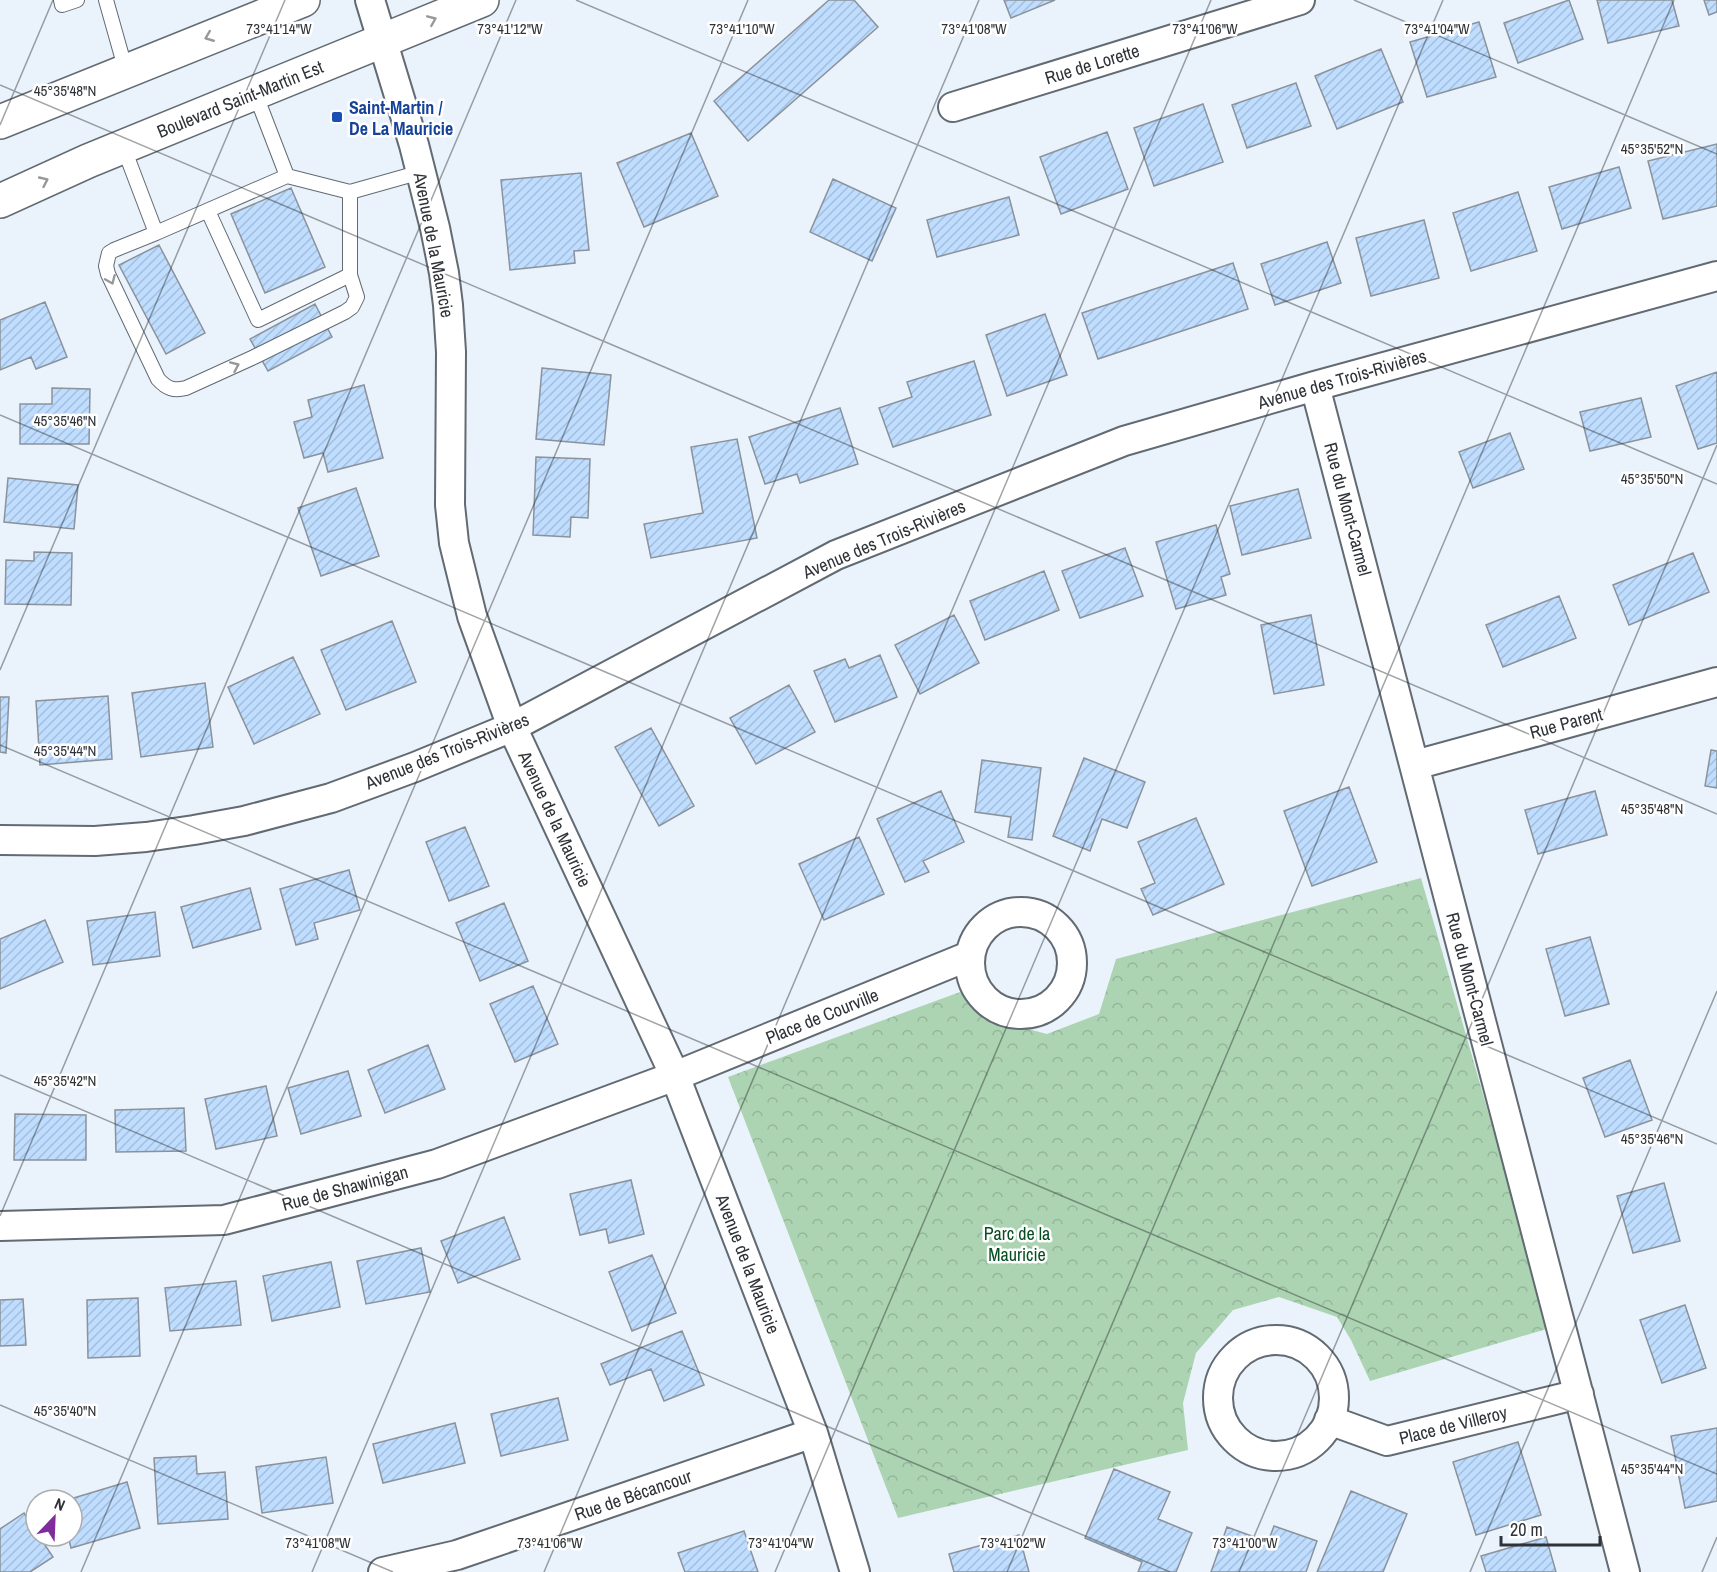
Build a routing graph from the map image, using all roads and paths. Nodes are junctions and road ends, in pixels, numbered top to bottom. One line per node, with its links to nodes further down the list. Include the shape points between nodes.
1 (61, 0): 2 (lane, via 62,5)
2 (77, 0)
3 (106, 0): 9 (lane)
4 (303, 0): 9 (main road, one-way to 9)
5 (369, 0): 8 (street, Avenue de la Mauricie)
6 (482, 0): 8 (main road, Boulevard Saint-Martin Est, one-way to 6)
7 (1300, 0): 11 (street, Rue de Lorette)
8 (383, 41): 10 (main road, Boulevard Saint-Martin Est); 14 (street, Avenue de la Mauricie)
9 (126, 71): 12 (main road)
10 (255, 93): 13 (main road, Boulevard Saint-Martin Est); 15 (lane)
11 (953, 107)
12 (0, 122)
13 (123, 146): 17 (main road, Boulevard Saint-Martin Est, one-way to 13); 19 (lane)
14 (421, 172): 16 (lane); 24 (street, Avenue de la Mauricie, via 448,305 452,383 449,465 454,543 472,616)
15 (287, 176): 16 (lane); 18 (lane)
16 (350, 192): 20 (lane)
17 (0, 201)
18 (208, 211): 19 (lane); 20 (lane, via 258,320)
19 (156, 233): 20 (lane, one-way to 20, via 109,253 106,266 158,379 177,390 345,312 357,297)
20 (350, 275)
21 (1717, 276): 22 (street, Avenue des Trois-Rivières)
22 (1315, 386): 24 (street, Avenue des Trois-Rivières, via 1124,441 836,555); 25 (street, Rue du Mont-Carmel)
23 (1717, 682): 25 (street, Rue Parent)
24 (513, 727): 26 (street, Avenue des Trois-Rivières, via 342,794 244,821 194,831 95,841); 28 (street, Avenue de la Mauricie)
25 (1415, 765): 30 (street, Rue du Mont-Carmel)
26 (0, 840)
27 (969, 956): 28 (street, Place de Courville)
28 (675, 1076): 29 (street, Rue de Shawinigan, via 437,1164 224,1220); 32 (street, Avenue de la Mauricie)
29 (0, 1226)
30 (1579, 1394): 31 (street, Place de Villeroy, via 1388,1441); 36 (street, Rue du Mont-Carmel)
31 (1329, 1420): 31 (street, via 1334,1403 1327,1369 1301,1346 1284,1341 1259,1343 1236,1356 1225,1370 1218,1404 1233,1437 1248,1449 1266,1455 1286,1455 1304,1449 1319,1437)
32 (813, 1433): 33 (street, Rue de Bécancour); 35 (street, Avenue de la Mauricie)
33 (459, 1564): 34 (street, Rue de Bécancour)
34 (383, 1572)
35 (855, 1572)
36 (1625, 1572)

